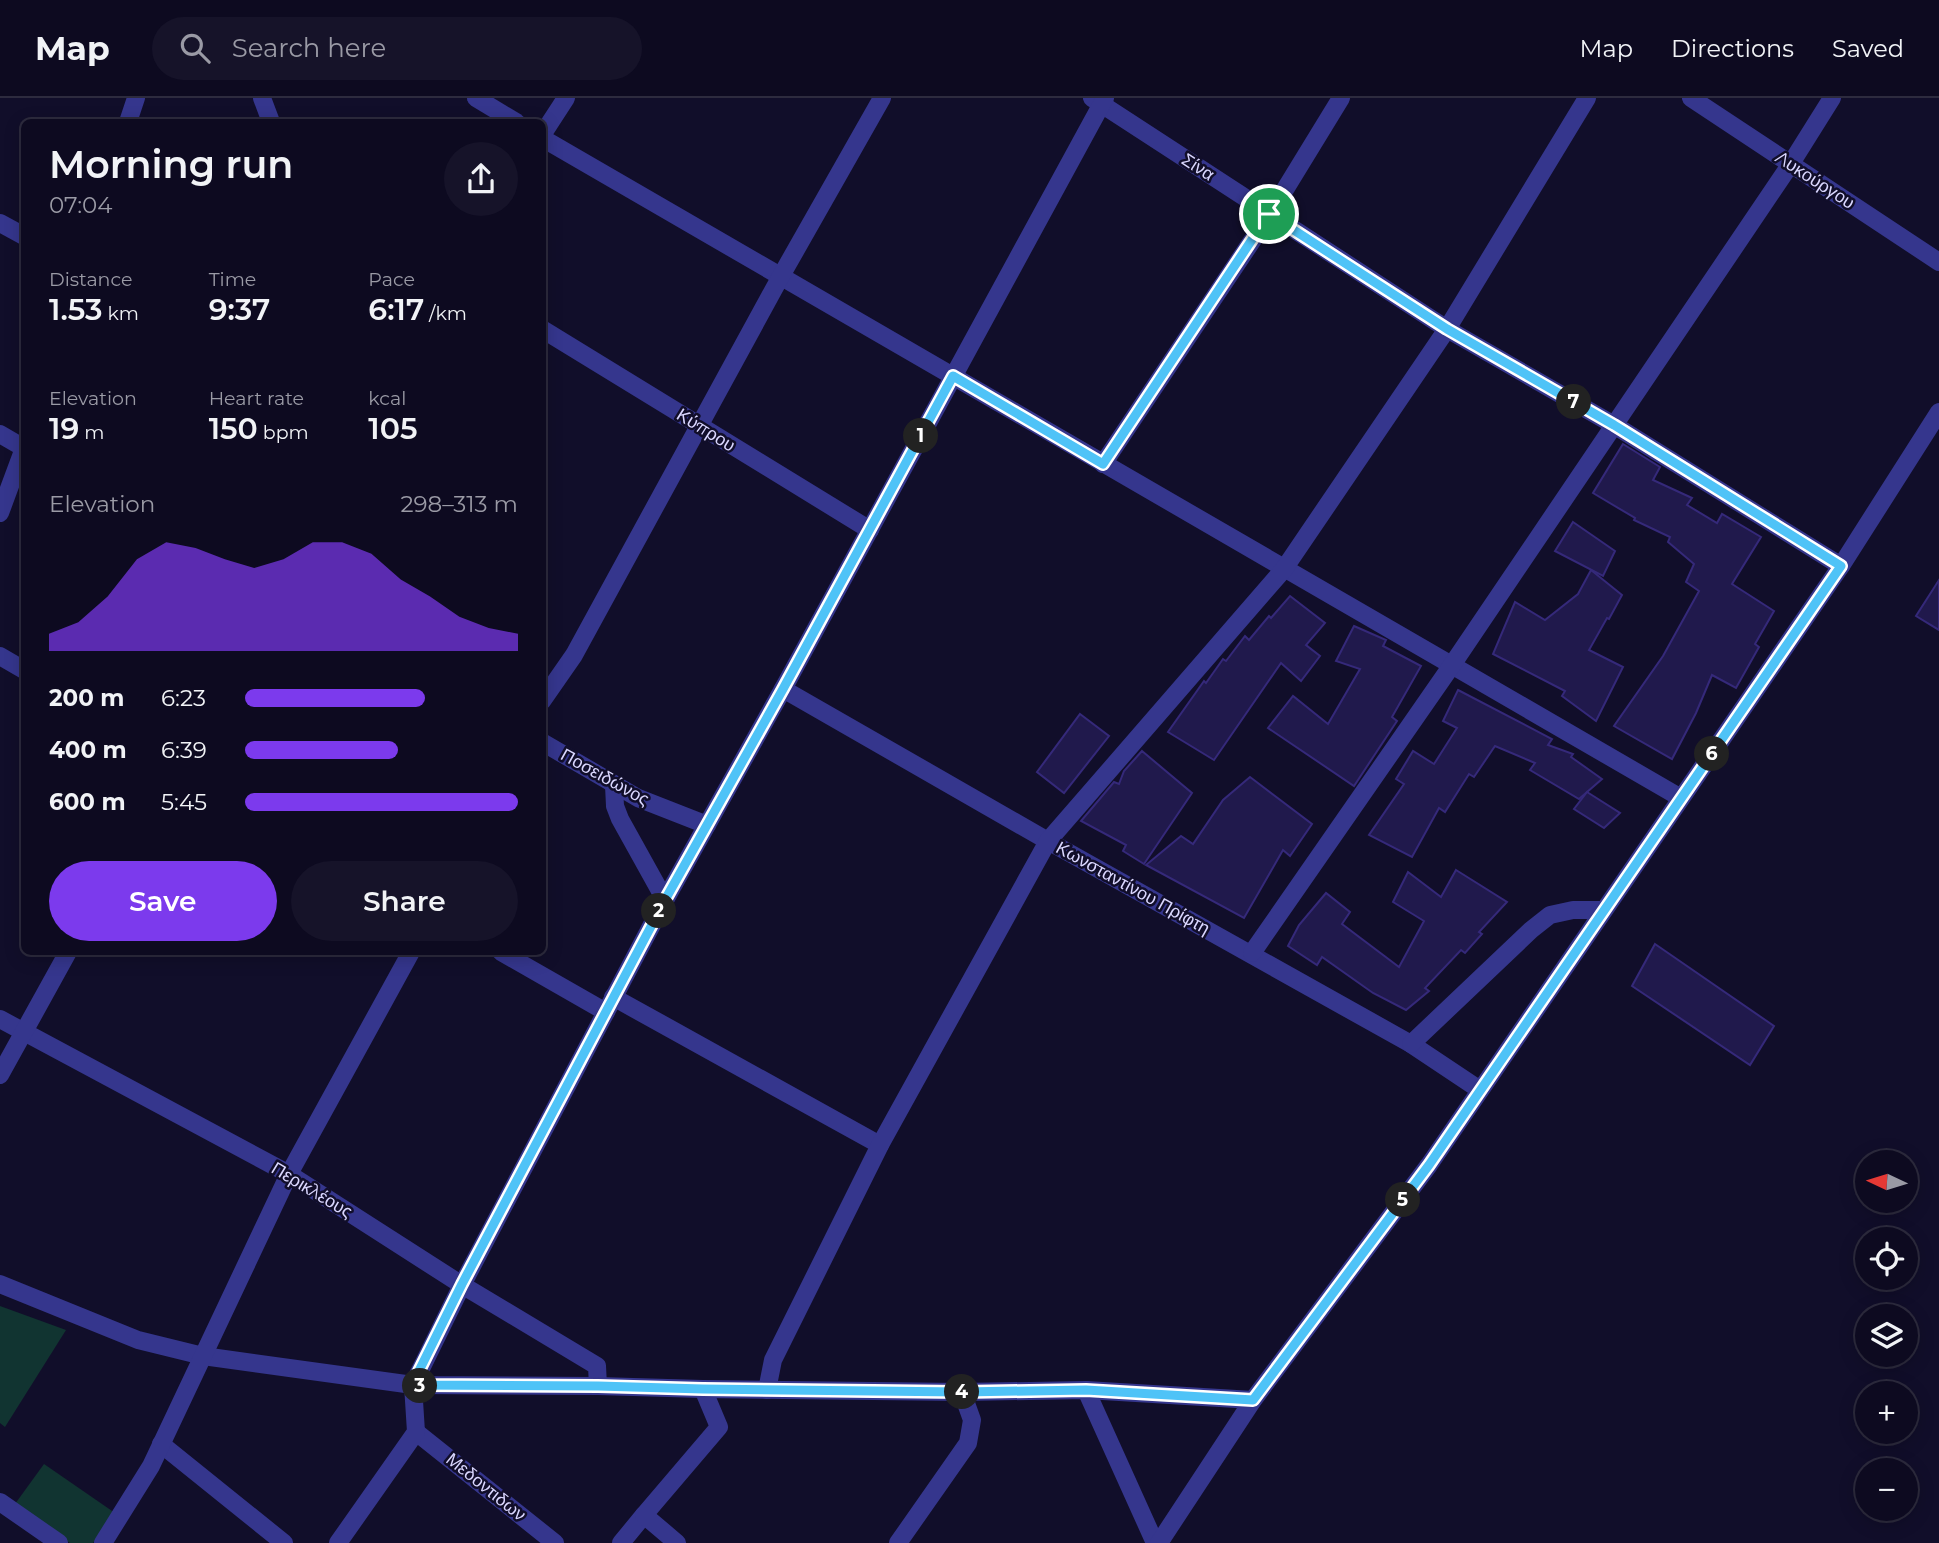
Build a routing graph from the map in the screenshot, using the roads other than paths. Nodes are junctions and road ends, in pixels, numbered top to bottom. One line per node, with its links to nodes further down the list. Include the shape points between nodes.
1 (136, 98): 11 (street)
2 (262, 98): 12 (street)
3 (476, 98): 13 (street)
4 (566, 98): 14 (street)
5 (882, 98): 21 (street)
6 (1341, 98): 17 (street)
7 (1587, 98): 22 (street)
8 (1690, 98): 16 (street, Λυκούργου)
9 (1832, 98): 16 (street)
10 (1100, 100): 17 (street, Σίνα); 24 (street)
11 (129, 119)
12 (270, 119)
13 (511, 119)
14 (546, 130)
15 (546, 138): 21 (street)
16 (1790, 164): 20 (street, Λυκούργου); 26 (street)
17 (1269, 214): 22 (street, Σίνα); 31 (street)
18 (0, 223): 19 (street)
19 (21, 234)
20 (1939, 262)
21 (780, 276): 24 (street); 27 (street)
22 (1447, 329): 26 (street, Σίνα); 35 (street)
23 (546, 331): 27 (street, Κύπρου)
24 (953, 376): 31 (street); 33 (street)
25 (1939, 412): 34 (street)
26 (1614, 425): 34 (street, Σίνα); 37 (street)
27 (699, 426): 33 (street, Κύπρου); 40 (street, via 574,655)
28 (0, 434): 29 (street)
29 (21, 446)
30 (21, 456): 32 (street)
31 (1103, 464): 35 (street)
32 (0, 513)
33 (870, 530): 39 (street)
34 (1841, 566): 43 (street)
35 (1284, 569): 37 (street); 45 (street)
36 (0, 656): 38 (street)
37 (1452, 665): 43 (street); 48 (street)
38 (21, 668)
39 (783, 689): 44 (street); 45 (street, Κωνσταντίνου Πρίφτη)
40 (546, 690)
41 (546, 743): 42 (street, Ποσειδώνος)
42 (614, 785): 44 (street, Ποσειδώνος); 46 (street, via 620,819)
43 (1681, 798): 47 (street)
44 (708, 825): 46 (street)
45 (1048, 841): 48 (street, Κωνσταντίνου Πρίφτη); 58 (street)
46 (665, 900): 52 (street)
47 (1604, 910): 55 (street, via 1573,909 1550,915); 57 (street)
48 (1252, 953): 55 (street, Κωνσταντίνου Πρίφτη)
49 (66, 955): 54 (street)
50 (409, 955): 59 (street)
51 (507, 955): 52 (street)
52 (609, 1005): 58 (street); 61 (street)
53 (0, 1019): 54 (street, Περικλέους)
54 (24, 1033): 56 (street); 59 (street, Περικλέους)
55 (1411, 1044): 57 (street, Κωνσταντίνου Πρίφτη)
56 (0, 1075)
57 (1480, 1090): 69 (street)
58 (880, 1145): 66 (street, via 773,1360)
59 (289, 1174): 61 (street, Περικλέους); 62 (street)
60 (0, 1284): 62 (street, via 138,1340)
61 (462, 1284): 63 (street); 64 (street, Περικλέους, via 597,1366)
62 (203, 1356): 63 (street); 71 (street)
63 (412, 1385): 64 (street); 70 (street)
64 (598, 1386): 65 (street)
65 (703, 1389): 66 (street); 73 (street, via 719,1427)
66 (766, 1390): 68 (street)
67 (1086, 1390): 68 (street); 69 (street); 82 (street)
68 (962, 1392): 81 (street, via 972,1420 968,1443)
69 (1253, 1400): 82 (street)
70 (416, 1432): 77 (street); 78 (street, Μεδοντιδων)
71 (161, 1444): 75 (street); 76 (street)
72 (0, 1502): 74 (street)
73 (644, 1515): 79 (street); 80 (street)
74 (59, 1543)
75 (103, 1543)
76 (284, 1543)
77 (338, 1543)
78 (555, 1543)
79 (621, 1543)
80 (677, 1543)
81 (898, 1543)
82 (1157, 1543)

